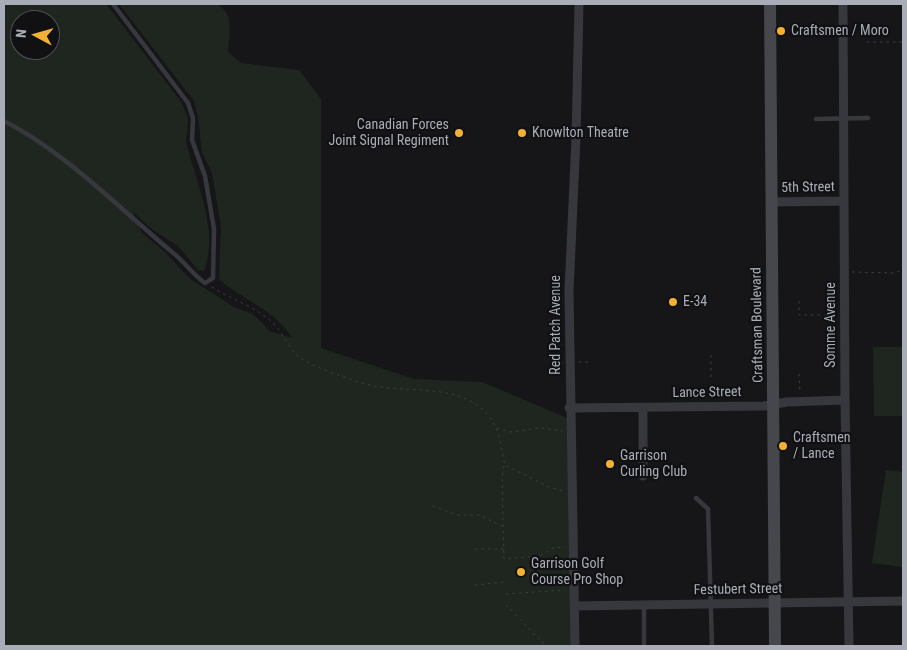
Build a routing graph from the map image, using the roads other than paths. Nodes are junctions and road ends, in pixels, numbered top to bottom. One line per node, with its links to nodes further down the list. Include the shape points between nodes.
1 (113, 4): 8 (lane, via 188,103 193,118 192,140 205,176 214,229 213,278 205,282 197,277 174,253 62,159)
2 (580, 4): 13 (street, Red Patch Avenue, via 569,291)
3 (770, 4): 10 (street, Craftsman Boulevard)
4 (843, 4): 5 (street, Somme Avenue)
5 (843, 118): 6 (lane); 7 (lane); 9 (street, Somme Avenue)
6 (868, 118)
7 (816, 119)
8 (4, 121)
9 (844, 201): 10 (street, 5th Street); 11 (street, Somme Avenue)
10 (772, 202): 12 (street, Craftsman Boulevard)
11 (845, 400): 12 (street, Lance Street); 18 (street, Somme Avenue)
12 (774, 404): 14 (street, Lance Street); 19 (street, Craftsman Boulevard)
13 (569, 408): 14 (street, Lance Street); 22 (street, Red Patch Avenue)
14 (643, 408): 15 (street)
15 (643, 476)
16 (696, 498): 20 (lane, via 708,509)
17 (903, 601): 18 (street, Festubert Street)
18 (848, 602): 19 (street, Festubert Street); 27 (street, Somme Avenue)
19 (775, 603): 20 (street, Festubert Street); 26 (street, Craftsman Boulevard)
20 (711, 604): 21 (street, Festubert Street); 25 (lane)
21 (644, 605): 22 (street, Festubert Street); 24 (lane)
22 (574, 606): 23 (street, Red Patch Avenue)
23 (575, 646)
24 (644, 646)
25 (712, 646)
26 (775, 646)
27 (849, 646)

